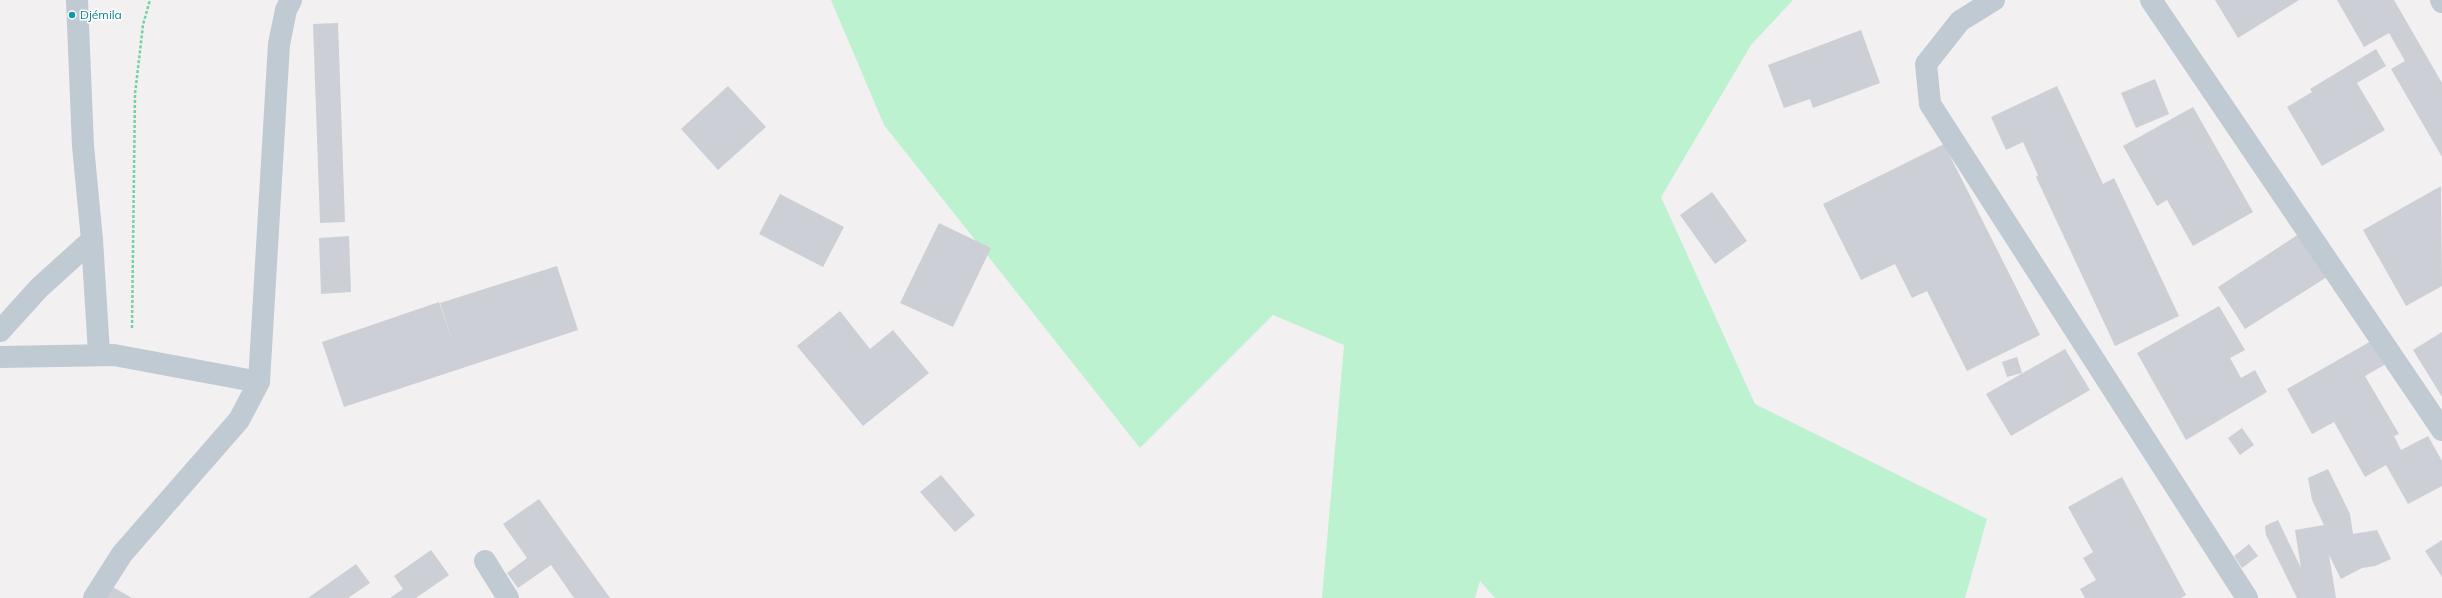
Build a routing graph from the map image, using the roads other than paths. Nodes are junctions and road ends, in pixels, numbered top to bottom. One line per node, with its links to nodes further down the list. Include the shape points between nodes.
1 (77, 0): 5 (street, via 83,146)
2 (291, 0): 9 (street, via 286,10 279,44)
3 (1994, 0): 14 (street, via 1960,21 1926,64 1930,104)
4 (2151, 0): 10 (street)
5 (92, 240): 6 (street, via 39,288); 7 (street)
6 (0, 331)
7 (99, 353): 8 (street); 9 (street, via 131,356)
8 (0, 357)
9 (259, 382): 12 (street, via 239,420 122,554)
10 (2442, 430)
11 (485, 561): 13 (street)
12 (94, 598)
13 (508, 598)
14 (2247, 598)

